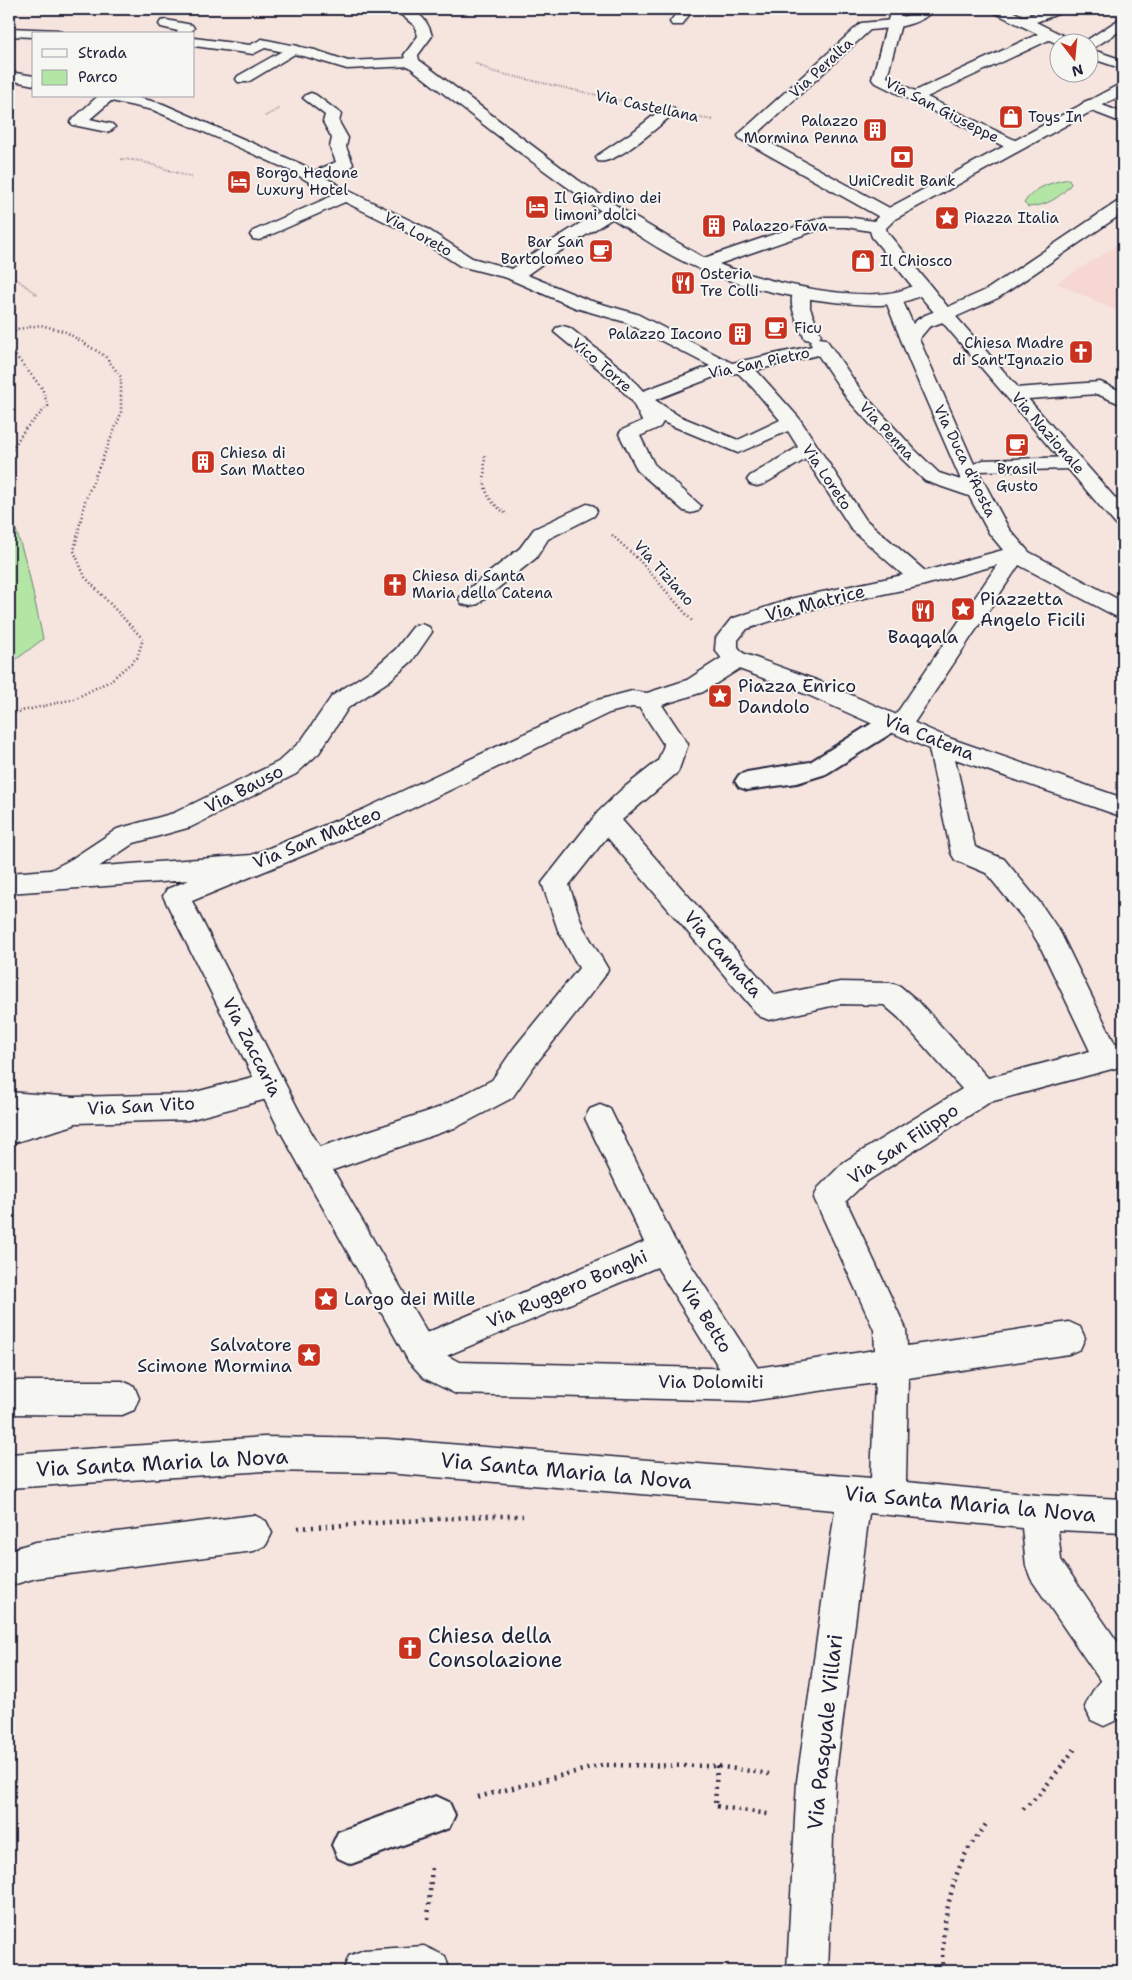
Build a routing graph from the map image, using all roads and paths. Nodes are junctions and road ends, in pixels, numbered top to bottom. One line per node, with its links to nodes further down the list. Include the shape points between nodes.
1 (401, 9): 16 (street, via 422,24)
2 (686, 9): 7 (street)
3 (898, 9): 11 (street, Via San Giuseppe)
4 (927, 9): 11 (street, Via Peralta)
5 (998, 9): 8 (street)
6 (1058, 9): 8 (street)
7 (677, 22)
8 (1023, 22): 15 (street)
9 (1123, 23): 18 (street)
10 (166, 24): 13 (street, via 187,28)
11 (894, 24): 28 (street, Via San Giuseppe, via 879,80); 38 (street, Via Peralta, via 866,26)
12 (9, 32): 14 (street)
13 (184, 32)
14 (32, 33)
15 (1047, 35): 17 (street); 28 (street)
16 (425, 36): 22 (street, via 411,55); 35 (path, Via Castellana, via 442,39 472,62 494,72)
17 (1050, 36)
18 (1100, 38)
19 (195, 42): 20 (street, via 253,50 262,43)
20 (293, 49): 22 (street, via 348,65); 26 (street)
21 (1100, 57): 23 (street)
22 (412, 62): 46 (street)
23 (1123, 65)
24 (32, 70): 25 (street)
25 (21, 79)
26 (243, 79)
27 (1123, 88): 33 (street)
28 (914, 97): 39 (street, Via San Giuseppe)
29 (105, 98): 37 (street, via 78,122)
30 (128, 98): 32 (street, Via Loreto)
31 (310, 98): 42 (street, via 333,114 331,122 340,138 338,148 345,164)
32 (145, 100): 42 (street, Via Loreto)
33 (1095, 103): 34 (street); 36 (street); 39 (street)
34 (1123, 108)
35 (668, 111): 38 (path, Via Castellana); 41 (street)
36 (1123, 118)
37 (107, 127)
38 (756, 129): 47 (street, via 746,136 846,190)
39 (1015, 146): 47 (street)
40 (114, 158): 43 (path, via 141,161)
41 (604, 158)
42 (314, 177): 44 (street, Via Loreto)
43 (192, 178)
44 (345, 196): 48 (street); 51 (street, Via Loreto, via 418,231 466,262)
45 (1123, 206): 56 (street, via 992,294)
46 (612, 211): 49 (street); 51 (street)
47 (884, 221): 49 (street, via 824,222); 52 (street, via 878,233)
48 (260, 235)
49 (703, 264): 53 (street, via 733,276)
50 (9, 273): 54 (path)
51 (514, 275): 61 (street, Via Loreto, via 582,304 631,318)
52 (922, 287): 55 (street, via 911,295); 56 (street)
53 (801, 294): 55 (street, via 870,301); 60 (street, Via Penna, via 801,308)
54 (37, 295)
55 (894, 300): 59 (street, Via Duca d'Aosta)
56 (945, 315): 59 (street, via 924,323); 62 (street, Via Nazionale)
57 (563, 332): 63 (street, Vico Torre, via 620,376)
58 (9, 338): 67 (path, via 10,349 42,388 48,406 25,429); 84 (path, via 18,329 41,325 66,332 105,356 121,377 121,414 85,501 74,551 85,577 143,639 137,658 110,681 74,699)
59 (910, 338): 72 (street, Via Duca d'Aosta)
60 (818, 343): 61 (street, Via San Pietro); 72 (street, Via Penna, via 855,396 932,477)
61 (735, 368): 63 (street, Via San Pietro, via 716,370); 65 (street, Via Loreto, via 760,384)
62 (1015, 394): 64 (street, via 1100,388); 69 (street, Via Nazionale)
63 (640, 399): 65 (street, via 672,420 738,447); 73 (street, via 653,423 630,434 645,467)
64 (1123, 399)
65 (792, 422): 66 (street, Via Loreto)
66 (808, 449): 71 (street); 78 (street, Via Loreto, via 859,525)
67 (9, 454)
68 (485, 456): 76 (path, via 485,494 494,506)
69 (1074, 463): 70 (street); 75 (street, Via Nazionale)
70 (983, 466)
71 (757, 480)
72 (977, 492): 77 (street, Via Duca d'Aosta, via 1000,533)
73 (691, 506)
74 (587, 511): 76 (street); 82 (path, Via Tiziano, via 639,560 701,632)
75 (1123, 520)
76 (540, 534): 79 (street, via 528,553)
77 (1016, 553): 78 (street, Via Matrice); 80 (street, Via Duca d'Aosta); 85 (street, via 962,635)
78 (921, 579): 82 (street, Via Matrice, via 794,605 738,624 727,638)
79 (470, 599)
80 (1123, 611)
81 (421, 632): 91 (street, Via Bauso, via 404,656 340,702 310,748 287,768 182,820 126,836)
82 (731, 654): 83 (street, Via San Matteo, via 695,686); 85 (street, Via Catena)
83 (647, 701): 89 (street, via 676,744 669,766); 90 (street, Via San Matteo, via 632,699 602,707 371,818)
84 (9, 714)
85 (895, 725): 86 (street, Via Catena); 87 (lane, via 818,768)
86 (940, 744): 88 (street, Via Catena); 93 (street, via 964,852 995,866 1032,911 1052,940)
87 (747, 780)
88 (1123, 808)
89 (607, 819): 95 (street, Via Cannata, via 769,1008 840,993 890,994 910,1010); 100 (street, via 555,883 571,930 594,969 524,1056 502,1089 447,1118)
90 (254, 865): 91 (street, Via San Matteo); 94 (street, Via Zaccaria, via 176,896)
91 (54, 880): 92 (street, Via San Matteo)
92 (9, 884)
93 (1118, 1060): 95 (street, Via San Filippo)
94 (271, 1085): 97 (street, Via San Vito, via 188,1107); 100 (street, Via Zaccaria)
95 (982, 1092): 105 (street, Via San Filippo, via 855,1172 829,1198 890,1329)
96 (9, 1105): 97 (street, Via San Vito)
97 (74, 1110): 99 (street, via 60,1118)
98 (600, 1118): 102 (street, Via Ruggero Bonghi)
99 (9, 1131)
100 (313, 1163): 101 (street, Via Zaccaria)
101 (333, 1195): 104 (street, Via Dolomiti)
102 (663, 1249): 104 (street, Via Ruggero Bonghi); 106 (street, Via Betto)
103 (1069, 1338): 105 (street, Via Dolomiti)
104 (420, 1351): 106 (street, Via Dolomiti, via 436,1367 456,1378)
105 (892, 1364): 106 (street, Via Dolomiti); 110 (street, Via Pasquale Villari)
106 (749, 1385)
107 (9, 1397): 108 (street)
108 (122, 1398)
109 (9, 1471): 110 (street, Via Santa Maria la Nova, via 264,1454 387,1456)
110 (871, 1496): 111 (street, Via Santa Maria la Nova); 120 (street, Via Pasquale Villari)
111 (1038, 1512): 113 (street, Via Santa Maria la Nova); 117 (street, via 1044,1566)
112 (525, 1516): 114 (path)
113 (1123, 1516)
114 (306, 1527)
115 (254, 1533): 116 (street, via 36,1560)
116 (9, 1568)
117 (1117, 1690)
118 (1077, 1746): 121 (path, via 1039,1795)
119 (716, 1766): 120 (path); 122 (path, via 602,1765 469,1800); 123 (path, via 715,1806)
120 (816, 1781): 128 (street, Via Pasquale Villari)
121 (1023, 1808)
122 (436, 1815): 125 (lane); 126 (path)
123 (771, 1815)
124 (988, 1821): 129 (path, via 966,1853 952,1885 941,1955)
125 (351, 1845)
126 (427, 1969): 127 (street)
127 (364, 1971)
128 (808, 1971)
129 (943, 1971)

